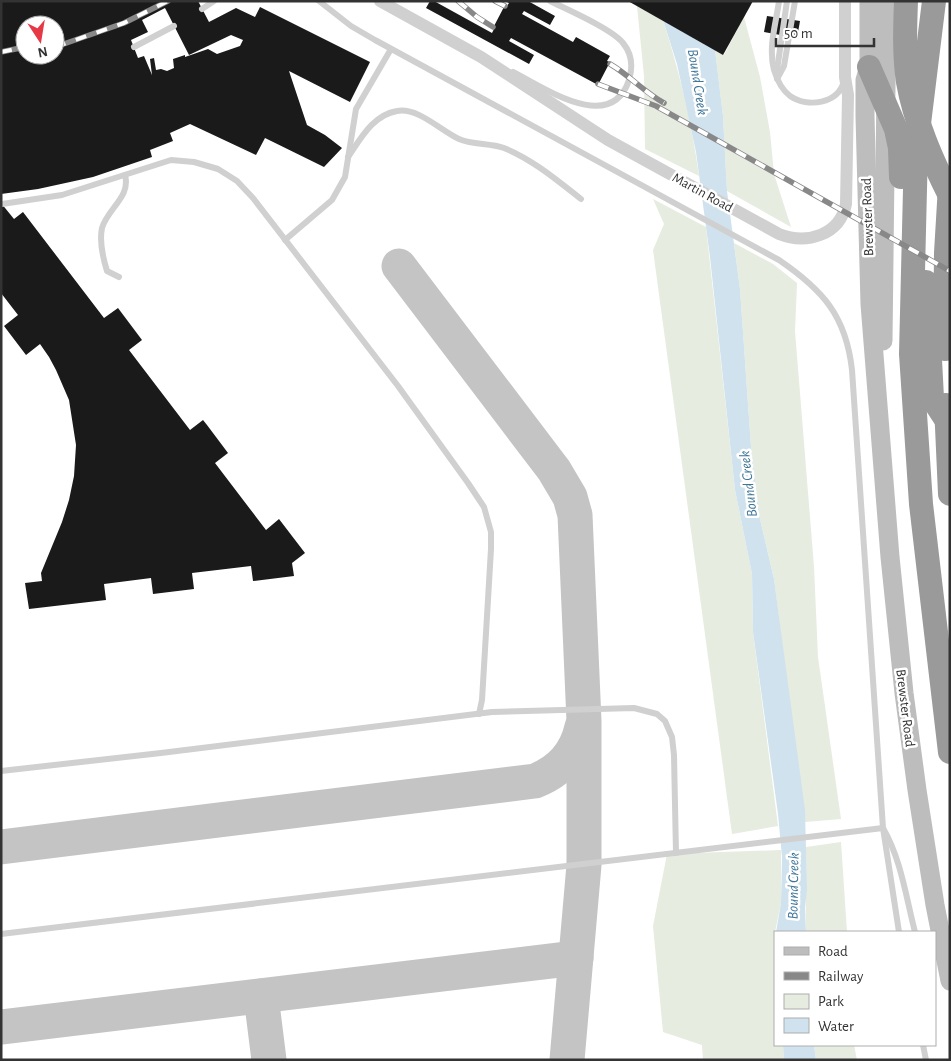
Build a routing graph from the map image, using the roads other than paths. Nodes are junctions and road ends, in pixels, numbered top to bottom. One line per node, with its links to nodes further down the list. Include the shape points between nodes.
1 (214, 1): 14 (lane)
2 (319, 1): 18 (lane, via 351,26)
3 (380, 1): 16 (street, Martin Road)
4 (550, 1): 16 (lane, via 615,35 627,49 632,66 629,79 624,90 611,102 592,106 578,104)
5 (779, 1): 21 (lane, via 772,38)
6 (787, 1): 21 (lane, via 777,65)
7 (795, 1): 21 (lane, via 784,66)
8 (845, 1): 20 (street, Martin Road)
9 (869, 1): 19 (street, Brewster Road)
10 (887, 1): 22 (street, Brewster Road)
11 (906, 1): 26 (highway, bridge, via 906,62 911,93 924,140)
12 (934, 1): 31 (highway, via 916,148)
13 (950, 3): 32 (highway, via 932,114 925,232 932,398)
14 (202, 9)
15 (174, 26): 17 (lane)
16 (463, 46): 20 (street, Martin Road, via 599,135 779,234 798,239 828,232 845,210 848,96)
17 (134, 47)
18 (390, 49): 23 (lane, via 356,109); 38 (lane, via 760,248 796,272 820,292 832,308 846,337 850,358)
19 (869, 67): 22 (highway); 33 (street, Brewster Road, via 865,80 866,178 871,319)
20 (845, 77): 21 (lane, via 843,86 835,95 813,103 789,95)
21 (778, 79)
22 (886, 103): 31 (highway, via 900,148 903,264); 33 (street, Brewster Road)
23 (348, 157): 27 (lane, via 368,128 384,115 398,110 411,111 460,140 506,149 543,170); 29 (lane, via 345,177 332,200)
24 (125, 174): 28 (lane, via 62,195); 29 (lane, via 171,160 218,169 248,192); 30 (lane, via 124,194 102,228 102,255 107,271)
25 (950, 186): 32 (highway, via 945,282)
26 (950, 196)
27 (581, 199)
28 (2, 204)
29 (285, 240): 35 (lane, via 398,386 484,507 492,549)
30 (119, 277)
31 (911, 354): 36 (highway, via 921,504)
32 (947, 420): 34 (highway)
33 (880, 432): 43 (street, Brewster Road, via 904,693)
34 (950, 494)
35 (479, 714): 37 (lane); 39 (lane, via 634,708 657,714 665,721 672,737)
36 (950, 752)
37 (1, 771)
38 (883, 828): 39 (lane); 40 (lane); 41 (lane, via 899,865)
39 (676, 853): 42 (lane)
40 (899, 931)
41 (914, 931)
42 (1, 934)
43 (947, 976)
44 (923, 1046): 45 (lane)
45 (926, 1060)

